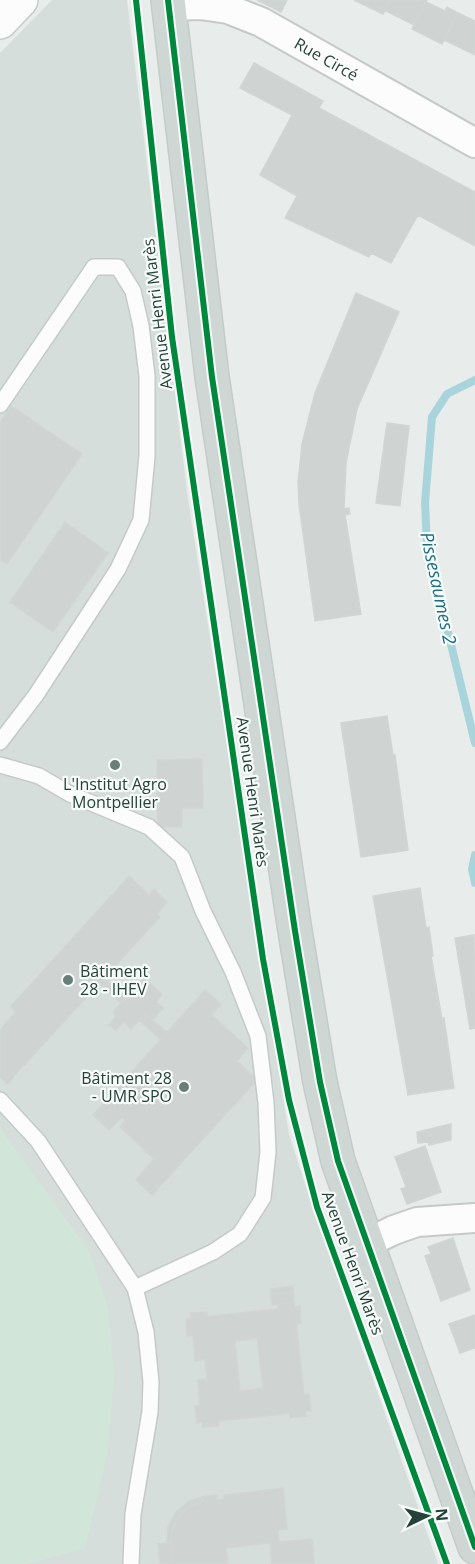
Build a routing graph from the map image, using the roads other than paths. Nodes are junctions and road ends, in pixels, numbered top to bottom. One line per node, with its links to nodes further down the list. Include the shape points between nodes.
1 (21, 0): 3 (street)
2 (168, 3): 4 (street, Rue Circé, via 228,9 261,22); 10 (main road, Avenue Henri Marès, via 212,377 297,941 328,1126)
3 (0, 22)
4 (475, 142)
5 (0, 405): 6 (lane, via 94,267 118,267 133,291 147,376 147,456 141,520 118,569 85,622)
6 (0, 742)
7 (0, 765): 11 (lane, via 39,776 70,794 149,827 182,858 258,1036 268,1152 263,1198 240,1234 213,1252)
8 (0, 1100): 11 (lane, via 38,1141)
9 (475, 1218): 10 (street, via 417,1222)
10 (367, 1243): 12 (main road, Avenue Henri Marès)
11 (135, 1288): 13 (lane, via 146,1332 151,1382 150,1412 133,1514)
12 (475, 1547)
13 (131, 1564)

